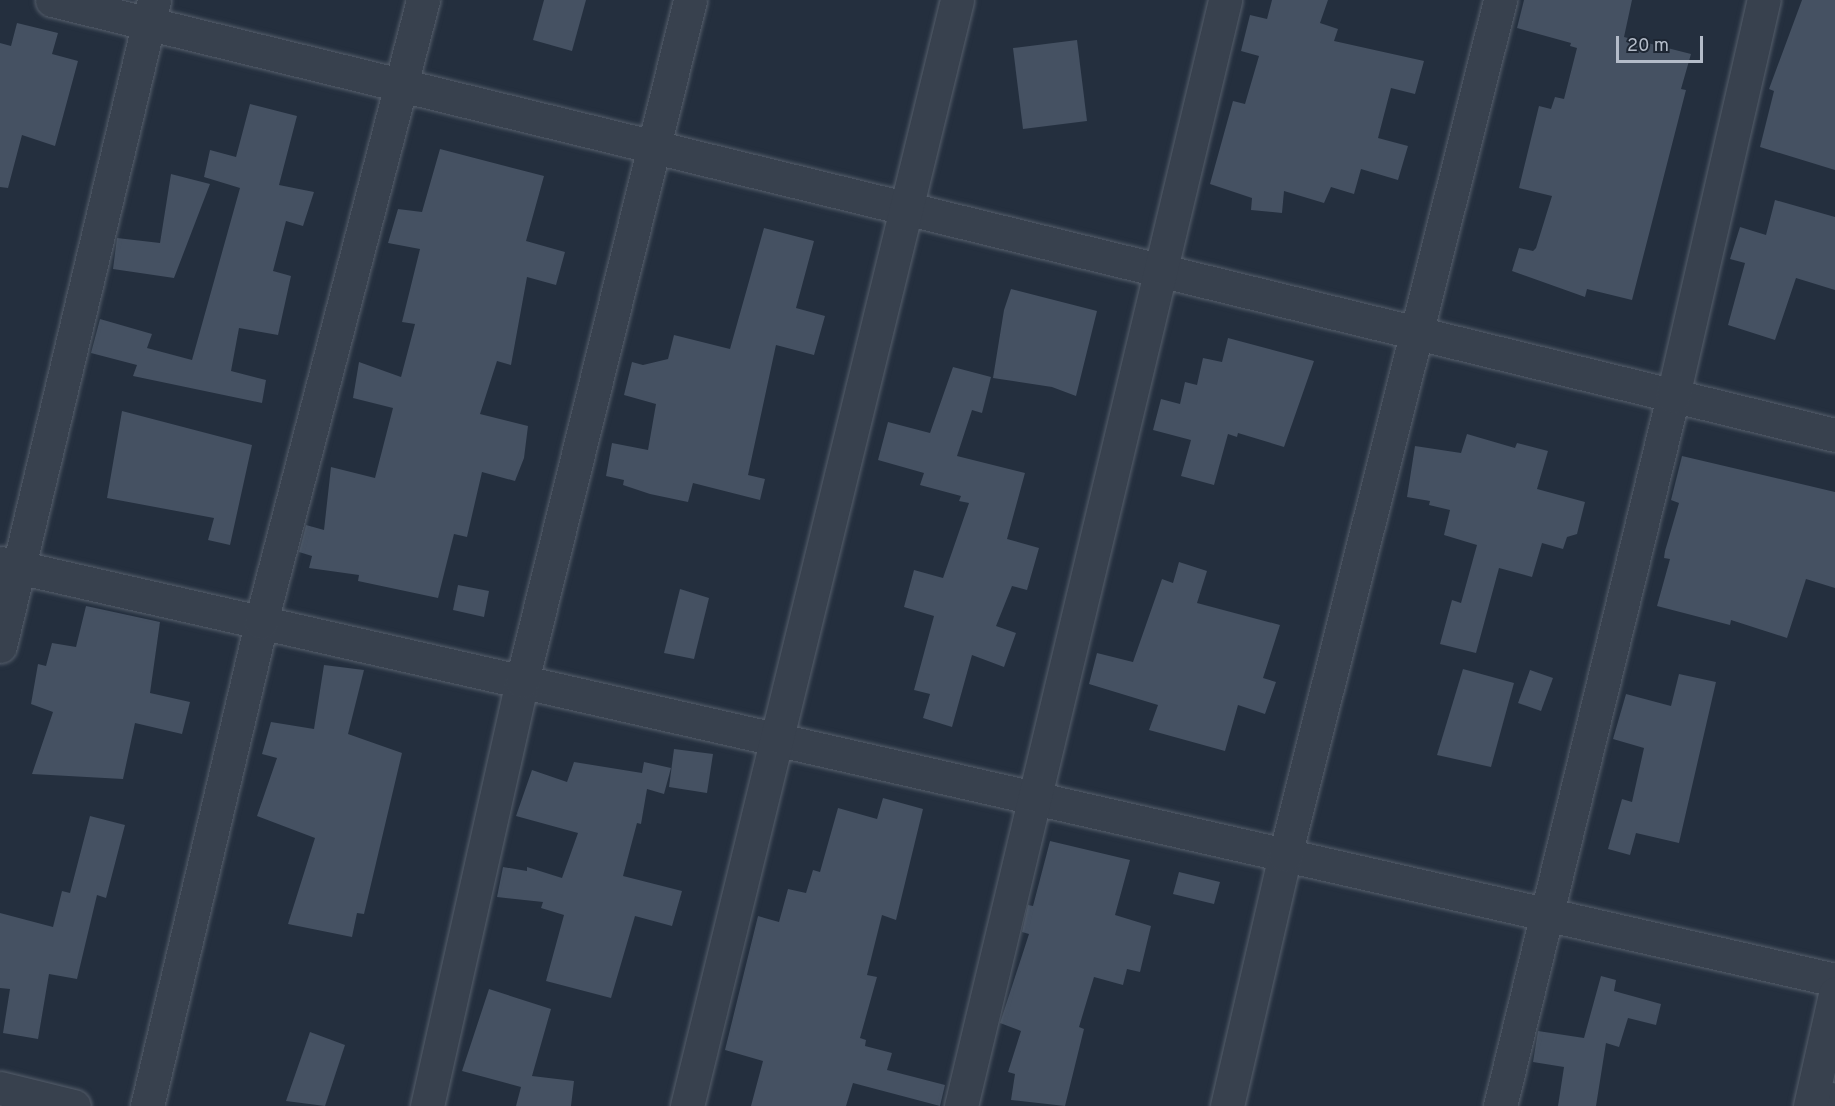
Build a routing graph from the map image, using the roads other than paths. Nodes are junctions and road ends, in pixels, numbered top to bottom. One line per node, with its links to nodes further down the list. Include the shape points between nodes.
1 (52, 0): 8 (street)
2 (423, 0): 9 (street)
3 (690, 0): 10 (street)
4 (957, 0): 11 (street)
5 (1225, 0): 12 (street)
6 (1500, 0): 13 (street)
7 (1764, 0): 14 (street)
8 (151, 12): 9 (street); 16 (street)
9 (402, 85): 10 (street); 17 (street)
10 (653, 147): 11 (street); 19 (street)
11 (909, 209): 12 (street); 20 (street)
12 (1161, 271): 13 (street); 21 (street)
13 (1418, 333): 14 (street); 22 (street)
14 (1673, 396): 15 (street); 23 (street)
15 (1835, 435)
16 (9, 565): 17 (street); 18 (street)
17 (261, 622): 19 (street); 29 (street)
18 (0, 646)
19 (522, 681): 20 (street); 30 (street)
20 (775, 739): 21 (street); 31 (street)
21 (1035, 798): 22 (street); 32 (street)
22 (1285, 855): 23 (street); 33 (street)
23 (1547, 914): 24 (street); 34 (street)
24 (1835, 980)
25 (1835, 994): 27 (street)
26 (0, 1088): 28 (street)
27 (1819, 1100)
28 (74, 1106)
29 (147, 1106)
30 (427, 1106)
31 (687, 1106)
32 (961, 1106)
33 (1227, 1106)
34 (1500, 1106)

